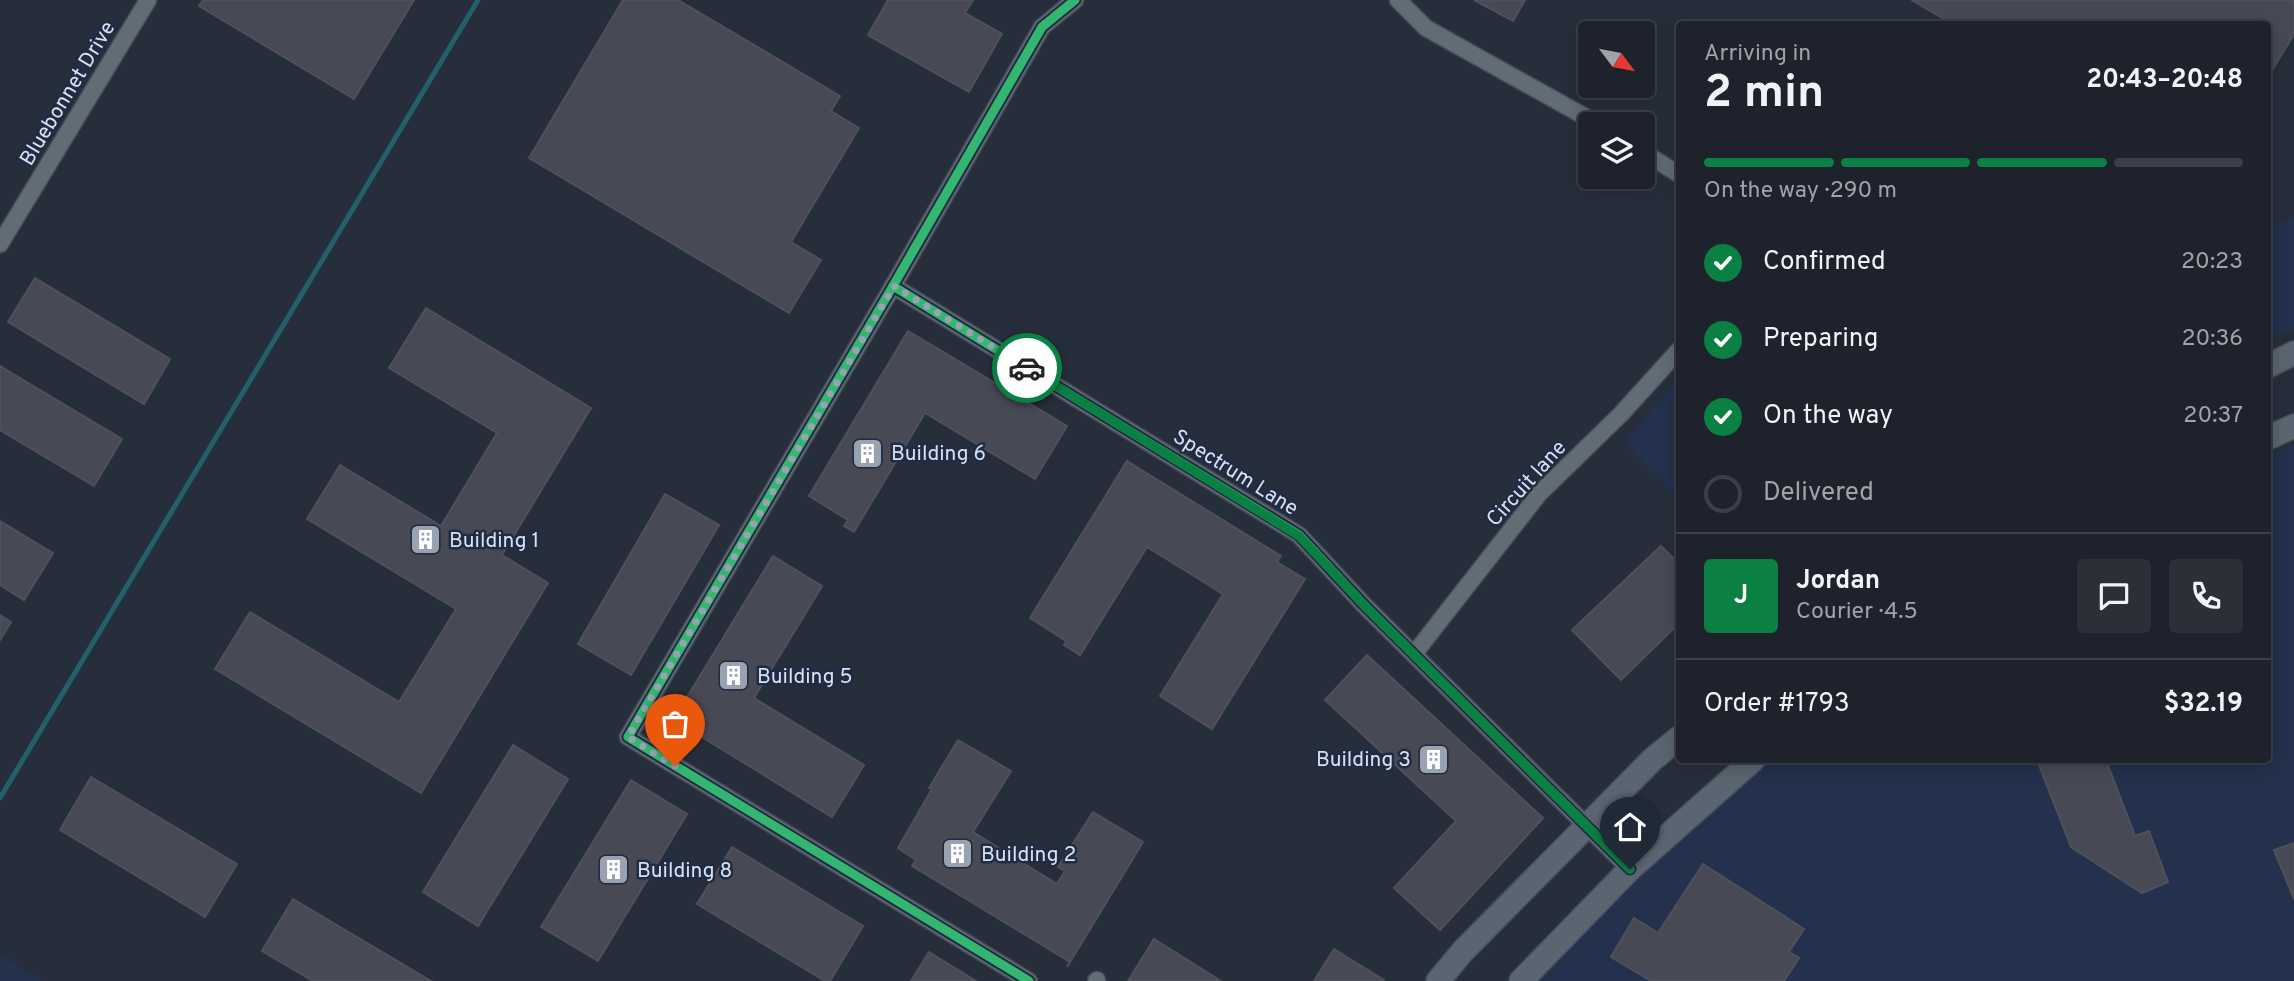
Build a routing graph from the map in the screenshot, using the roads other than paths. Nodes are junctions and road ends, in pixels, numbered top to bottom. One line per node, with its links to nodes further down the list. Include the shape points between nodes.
1 (148, 0): 7 (street, Bluebonnet Drive)
2 (1075, 0): 8 (street, via 1042,27)
3 (1398, 0): 4 (street, via 1426,27)
4 (1578, 113)
5 (1655, 159): 6 (street)
6 (1676, 173)
7 (0, 244)
8 (894, 286): 14 (street, Spectrum Lane, via 1299,536); 19 (street, via 628,737)
9 (1676, 353): 14 (street, Circuit lane, via 1539,494)
10 (2294, 353): 11 (main road)
11 (2271, 364)
12 (2294, 426): 13 (main road)
13 (2271, 437)
14 (1414, 654): 17 (street, Spectrum Lane)
15 (1676, 740): 17 (main road)
16 (1750, 763): 18 (main road)
17 (1588, 826): 18 (street, Spectrum Lane); 20 (main road)
18 (1630, 869): 21 (main road)
19 (1029, 981)
20 (1438, 981)
21 (1521, 981)

